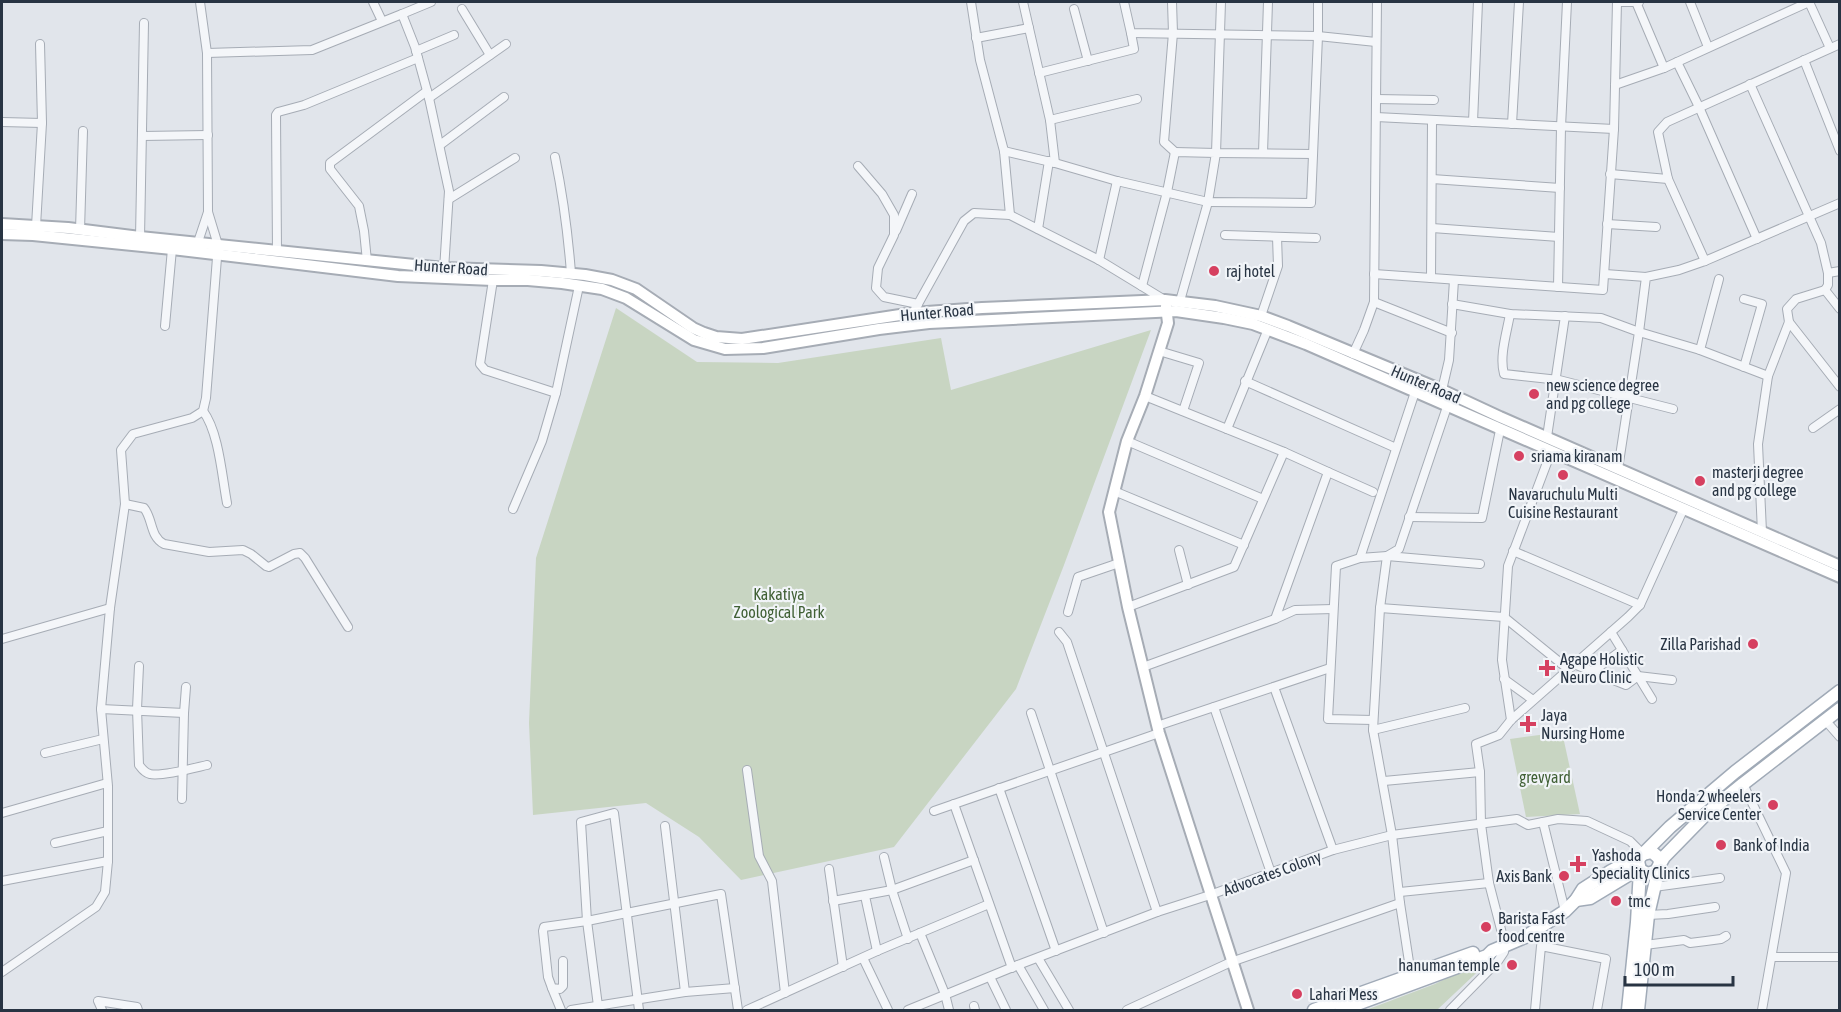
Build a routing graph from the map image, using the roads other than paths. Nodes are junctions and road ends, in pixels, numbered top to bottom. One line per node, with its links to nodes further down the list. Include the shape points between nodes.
1 (200, 2): 38 (street)
2 (373, 2): 22 (street)
3 (431, 2): 21 (street)
4 (971, 2): 31 (street)
5 (1023, 2): 24 (street)
6 (1124, 2): 25 (street)
7 (1172, 2): 26 (street)
8 (1221, 2): 27 (street)
9 (1268, 2): 29 (street)
10 (1318, 2): 30 (street)
11 (1377, 2): 32 (street)
12 (1478, 2): 58 (street)
13 (1520, 2): 60 (street)
14 (1567, 2): 61 (street)
15 (1619, 2): 16 (street); 47 (street)
16 (1637, 2): 44 (street)
17 (1690, 2): 36 (street)
18 (1809, 2): 36 (street); 37 (street)
19 (462, 9): 40 (street)
20 (1074, 9): 42 (street)
21 (402, 14): 22 (street); 39 (street)
22 (382, 21): 38 (street, via 312,50)
23 (144, 22): 65 (street)
24 (1029, 28): 31 (street); 45 (street)
25 (1131, 33): 26 (street); 42 (street, via 1134,50)
26 (1173, 33): 27 (street); 69 (street, via 1164,142)
27 (1221, 34): 29 (street); 70 (street)
28 (454, 35): 39 (street)
29 (1267, 35): 30 (street); 71 (street)
30 (1318, 36): 32 (street); 72 (street)
31 (976, 38): 67 (street)
32 (1376, 42): 51 (street)
33 (40, 44): 59 (street)
34 (506, 44): 40 (street)
35 (1839, 44): 37 (street)
36 (1708, 47): 43 (street)
37 (1830, 48): 41 (street)
38 (207, 53): 64 (street)
39 (417, 54): 48 (street); 108 (street, via 304,105 278,112)
40 (490, 55): 48 (street)
41 (1804, 60): 46 (street); 68 (street)
42 (1088, 61): 45 (street)
43 (1677, 62): 44 (street); 53 (street)
44 (1664, 68): 47 (street)
45 (1039, 73): 55 (street)
46 (1750, 84): 53 (street); 89 (street)
47 (1615, 85): 62 (street)
48 (428, 95): 66 (street); 110 (street, via 330,163 330,169 359,206)
49 (504, 97): 66 (street)
50 (1137, 99): 55 (street)
51 (1376, 99): 52 (street); 54 (street)
52 (1434, 100)
53 (1699, 107): 79 (street, via 1667,122 1658,132); 104 (street)
54 (1376, 117): 56 (street); 116 (street)
55 (1050, 120): 75 (street)
56 (1432, 121): 58 (street); 78 (street)
57 (2, 122): 59 (street)
58 (1473, 122): 60 (street)
59 (42, 123): 92 (street)
60 (1512, 124): 61 (street)
61 (1561, 127): 62 (street); 81 (street)
62 (1614, 129): 77 (street)
63 (83, 131): 97 (street)
64 (208, 135): 65 (street); 87 (street)
65 (142, 136): 100 (street)
66 (440, 146): 84 (street)
67 (1004, 151): 75 (street); 88 (street)
68 (1839, 151)
69 (1175, 152): 70 (street); 82 (street)
70 (1216, 153): 71 (street); 85 (street)
71 (1263, 153): 72 (street)
72 (1314, 154): 85 (street, via 1311,203)
73 (555, 157): 114 (street, via 563,192)
74 (515, 158): 84 (street)
75 (1052, 162): 80 (street); 95 (street)
76 (858, 166): 98 (street, via 894,215)
77 (1610, 174): 79 (street); 91 (street)
78 (1432, 179): 81 (street); 94 (street)
79 (1668, 179): 111 (street)
80 (1117, 182): 82 (street); 109 (street)
81 (1560, 188): 102 (street)
82 (1167, 192): 85 (street); 124 (street)
83 (912, 194): 98 (street)
84 (449, 199): 113 (street)
85 (1208, 202): 128 (street)
86 (1839, 203): 89 (street)
87 (208, 212): 105 (street); 107 (street)
88 (1010, 215): 95 (street); 132 (street, via 974,213 964,221)
89 (1810, 216): 104 (street); 115 (street)
90 (2, 224): 92 (main road, Hunter Road)
91 (1607, 224): 93 (street); 117 (street)
92 (36, 226): 97 (main road, Hunter Road)
93 (1656, 227)
94 (1432, 228): 102 (street); 119 (street)
95 (1038, 229): 109 (street)
96 (2, 234): 97 (main road, Hunter Road)
97 (82, 234): 100 (main road, Hunter Road); 106 (main road, Hunter Road)
98 (894, 235): 132 (street, via 878,268 876,288 884,297)
99 (1225, 235): 101 (street)
100 (140, 237): 105 (main road, Hunter Road)
101 (1277, 237): 103 (street); 135 (street, via 1278,266)
102 (1559, 237): 125 (street)
103 (1316, 238)
104 (1757, 239): 111 (street)
105 (196, 248): 106 (main road, Hunter Road); 107 (main road, Hunter Road)
106 (172, 249): 138 (street)
107 (217, 250): 108 (main road, Hunter Road); 113 (main road, Hunter Road, via 398,276); 159 (street)
108 (277, 251): 110 (main road, Hunter Road)
109 (1099, 260): 124 (street)
110 (367, 261): 113 (main road, Hunter Road)
111 (1705, 261): 118 (street)
112 (1839, 272): 115 (street)
113 (444, 273): 114 (main road, Hunter Road); 121 (main road, Hunter Road)
114 (571, 273): 139 (main road, Hunter Road, via 630,286 693,328 716,337 742,339)
115 (1828, 273): 126 (street)
116 (1374, 274): 119 (street); 129 (street)
117 (1605, 274): 118 (street); 125 (street, via 1603,290)
118 (1646, 277): 141 (street)
119 (1431, 278): 122 (street)
120 (1719, 279): 143 (street)
121 (493, 280): 123 (main road, Hunter Road); 153 (street, via 480,364 485,370)
122 (1454, 280): 125 (street); 130 (street)
123 (579, 286): 139 (main road, Hunter Road, via 615,293 694,340 725,349 763,348); 153 (street)
124 (1142, 286): 131 (street)
125 (1558, 287)
126 (1825, 290): 133 (street); 137 (street, via 1797,298 1787,309)
127 (1744, 299): 146 (street, via 1762,304)
128 (1180, 301): 131 (main road, Hunter Road); 135 (main road, Hunter Road)
129 (1374, 302): 142 (street); 145 (street)
130 (1452, 304): 134 (street); 142 (street)
131 (1166, 306): 132 (main road, Hunter Road); 139 (main road, Hunter Road); 140 (main road, Hunter Road); 144 (main road, via 1168,323)
132 (915, 309): 139 (main road, Hunter Road)
133 (1839, 309)
134 (1510, 314): 136 (street); 148 (street, via 1504,374)
135 (1261, 316): 145 (main road, Hunter Road)
136 (1565, 316): 141 (street, via 1600,318); 148 (street)
137 (1789, 322): 147 (street); 150 (street)
138 (165, 326)
139 (863, 326)
140 (1268, 329): 145 (main road, Hunter Road); 149 (street)
141 (1639, 332): 143 (street); 155 (street)
142 (1452, 333): 152 (street)
143 (1700, 350): 146 (street)
144 (1159, 351): 154 (main road); 160 (street, via 1199,363)
145 (1357, 359): 151 (main road, Hunter Road); 152 (main road, Hunter Road)
146 (1744, 367): 147 (street)
147 (1768, 376): 179 (street, via 1758,444)
148 (1555, 380): 155 (street); 164 (street)
149 (1245, 381): 162 (street); 166 (street)
150 (1839, 387)
151 (1415, 392): 156 (main road, Hunter Road); 166 (street)
152 (1447, 392): 156 (street); 164 (main road, Hunter Road)
153 (556, 393): 176 (street, via 542,441)
154 (1145, 396): 160 (street); 165 (main road)
155 (1629, 397): 157 (street); 169 (street)
156 (1447, 406): 163 (main road, Hunter Road); 178 (street)
157 (1673, 409)
158 (1839, 409): 161 (street)
159 (202, 411): 174 (street, via 214,432); 175 (street, via 192,418 133,434 121,456)
160 (1183, 411): 162 (street)
161 (1813, 428)
162 (1227, 429): 167 (street)
163 (1500, 429): 168 (main road, Hunter Road); 178 (street, via 1482,518)
164 (1546, 437): 169 (main road, Hunter Road)
165 (1127, 441): 171 (main road); 173 (street)
166 (1396, 448): 184 (street)
167 (1284, 452): 170 (street); 173 (street)
168 (1551, 452): 177 (main road, Hunter Road); 182 (street)
169 (1618, 469): 179 (main road, Hunter Road)
170 (1328, 472): 172 (street); 197 (street)
171 (1114, 491): 180 (street); 185 (main road, via 1109,512)
172 (1373, 492)
173 (1263, 499): 180 (street)
174 (227, 503)
175 (125, 504): 192 (street); 198 (street, via 144,508 155,536 164,544 209,552 243,550 269,567 300,554)
176 (513, 509)
177 (1683, 510): 188 (main road, Hunter Road); 190 (street)
178 (1409, 517): 183 (street, via 1399,549)
179 (1762, 532): 187 (main road, Hunter Road)
180 (1244, 545): 189 (street, via 1234,567)
181 (1179, 550): 189 (street)
182 (1514, 550): 190 (street); 196 (street, via 1508,566)
183 (1387, 556): 184 (street); 186 (street); 193 (street)
184 (1360, 558): 194 (street, via 1336,566)
185 (1119, 563): 191 (main road); 195 (street, via 1078,577)
186 (1480, 564)
187 (1839, 566)
188 (1839, 578)
189 (1188, 585): 191 (street)
190 (1640, 604): 200 (street)
191 (1128, 607): 204 (main road)
192 (110, 608): 201 (street); 218 (street)
193 (1380, 608): 196 (street); 223 (street)
194 (1333, 609): 197 (street, via 1295,610); 206 (street)
195 (1068, 612)
196 (1504, 617): 205 (street); 209 (street)
197 (1275, 619): 204 (street)
198 (348, 627)
199 (1059, 632): 230 (street, via 1067,642)
200 (1611, 632): 202 (street); 205 (street)
201 (2, 639)
202 (1622, 650): 207 (street); 208 (street)
203 (140, 666): 220 (street)
204 (1143, 667): 226 (main road)
205 (1571, 667): 207 (street); 215 (street)
206 (1330, 668): 212 (street); 223 (street, via 1328,719)
207 (1592, 672): 208 (street, via 1626,685)
208 (1638, 676): 210 (street); 214 (street)
209 (1504, 679): 215 (street); 224 (street)
210 (1672, 680)
211 (186, 687): 222 (street)
212 (1274, 687): 216 (street); 251 (street)
213 (1839, 691): 252 (main road, via 1735,772)
214 (1652, 699)
215 (1533, 700): 224 (street)
216 (1214, 707): 226 (street); 259 (street)
217 (1465, 708): 227 (street)
218 (101, 709): 220 (street); 229 (street)
219 (1839, 709): 225 (main road)
220 (137, 710): 222 (street); 233 (street, via 139,765 150,774)
221 (1031, 712): 235 (street)
222 (184, 713): 233 (street)
223 (1373, 720): 227 (street)
224 (1511, 720): 236 (street, via 1499,735 1476,744)
225 (1825, 720): 228 (street); 239 (main road)
226 (1158, 729): 230 (street); 266 (main road)
227 (1373, 730): 237 (street)
228 (1839, 737)
229 (104, 739): 231 (street); 238 (street)
230 (1104, 752): 235 (street); 275 (street)
231 (45, 753)
232 (207, 765): 233 (street)
233 (182, 770): 241 (street)
234 (747, 770): 302 (street, via 759,856 772,882)
235 (1049, 771): 240 (street); 280 (street)
236 (1480, 772): 237 (street); 246 (street)
237 (1384, 781): 249 (street)
238 (108, 783): 244 (street); 248 (street)
239 (1743, 784): 256 (main road, via 1706,814); 288 (street, via 1786,873)
240 (999, 788): 242 (street); 286 (street)
241 (182, 799)
242 (954, 804): 243 (street); 254 (street)
243 (934, 812)
244 (2, 813)
245 (1543, 822): 246 (street, Advocates Colony, via 1527,825 1517,819); 252 (street, Advocates Colony, via 1587,821 1630,842); 274 (street)
246 (1481, 824): 249 (street, Advocates Colony); 262 (street)
247 (665, 826): 270 (street)
248 (108, 831): 250 (street); 255 (street)
249 (1392, 835): 251 (street, Advocates Colony); 265 (street)
250 (55, 843)
251 (1333, 850): 259 (street, Advocates Colony)
252 (1643, 854): 256 (main road, via 1656,855); 258 (main road, via 1638,861); 268 (main road, via 1583,889)
253 (884, 857): 264 (street)
254 (974, 860): 264 (street); 272 (street)
255 (108, 861): 261 (street); 296 (street, via 105,892 96,907)
256 (1659, 867): 258 (main road, via 1648,874); 263 (main road)
257 (829, 868): 269 (street)
258 (1640, 870): 268 (main road, via 1628,873 1590,898); 327 (main road)
259 (1271, 873): 266 (street, Advocates Colony)
260 (1720, 878): 263 (street)
261 (2, 881)
262 (1489, 883): 265 (street); 283 (street)
263 (1654, 887): 277 (main road)
264 (892, 890): 267 (street); 282 (street)
265 (1400, 892): 271 (street)
266 (1210, 895): 275 (street, Advocates Colony); 293 (main road)
267 (865, 896): 269 (street); 285 (street)
268 (1576, 900): 274 (main road)
269 (833, 901): 295 (street)
270 (675, 903): 276 (street); 300 (street, via 721,894); 301 (street)
271 (1400, 903): 293 (street); 297 (street)
272 (989, 904): 279 (street); 294 (street)
273 (1715, 907): 277 (street)
274 (1565, 911): 283 (main road, via 1525,938)
275 (1157, 912): 280 (street, Advocates Colony)
276 (627, 913): 278 (street); 278 (street, via 614,813 581,822); 304 (street)
277 (1648, 915): 284 (main road)
278 (587, 921): 299 (street, via 543,928); 305 (street)
279 (920, 933): 282 (street); 303 (street)
280 (1104, 933): 286 (street, Advocates Colony)
281 (1726, 936): 284 (street, via 1706,942 1684,940)
282 (908, 939): 285 (street)
283 (1505, 945): 287 (main road); 324 (street, via 1498,961)
284 (1645, 945): 328 (main road)
285 (877, 951): 290 (street)
286 (1056, 951): 291 (street, Advocates Colony)
287 (1492, 951): 297 (main road, via 1483,949); 323 (main road)
288 (1772, 957): 289 (street); 329 (street)
289 (1839, 957)
290 (863, 958): 295 (street); 314 (street)
291 (1038, 958): 294 (street, Advocates Colony); 319 (street)
292 (563, 961): 299 (street, via 563,986)
293 (1232, 962): 320 (street); 321 (main road)
294 (1015, 966): 298 (street, Advocates Colony); 318 (street)
295 (843, 967): 302 (street)
296 (2, 972)
297 (1411, 975): 322 (main road)
298 (990, 977): 303 (street, Advocates Colony); 317 (street)
299 (552, 988): 309 (street)
300 (735, 988): 301 (street); 312 (street)
301 (686, 993): 304 (street)
302 (785, 993): 306 (street)
303 (945, 994): 315 (street, Advocates Colony); 316 (street)
304 (638, 999): 305 (street); 311 (street)
305 (598, 1006): 310 (street)
306 (762, 1007): 313 (street)
307 (102, 1011): 308 (street, via 98,1001 137,1007)
308 (138, 1011)
309 (561, 1011)
310 (571, 1011)
311 (639, 1011)
312 (738, 1011)
313 (747, 1011)
314 (888, 1011)
315 (908, 1011)
316 (949, 1011)
317 (1006, 1011)
318 (1044, 1011)
319 (1069, 1011)
320 (1127, 1011)
321 (1248, 1011)
322 (1314, 1011)
323 (1341, 1011)
324 (1450, 1011)
325 (1535, 1011): 326 (street, via 1541,946 1606,959)
326 (1597, 1011)
327 (1628, 1011)
328 (1638, 1011)
329 (1762, 1011)

